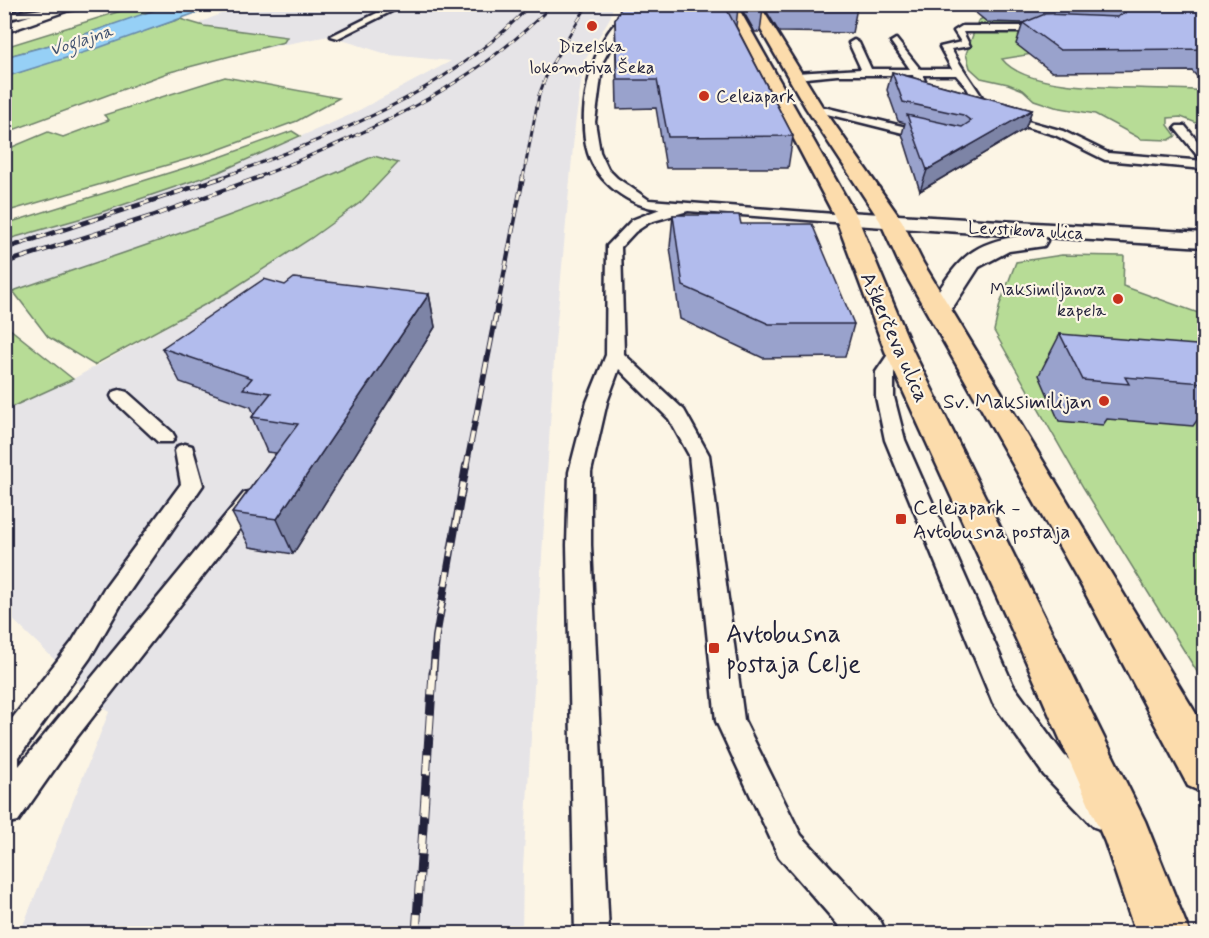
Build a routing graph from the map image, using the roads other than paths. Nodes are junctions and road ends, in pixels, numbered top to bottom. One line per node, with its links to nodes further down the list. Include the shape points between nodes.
1 (402, 4): 10 (lane)
2 (639, 4): 25 (lane, via 642,15 617,27 598,61 589,122 594,152 602,170 626,193 646,204)
3 (729, 4): 26 (main road, Aškerčeva ulica)
4 (752, 4): 16 (main road)
5 (77, 6): 6 (lane); 8 (street)
6 (48, 7): 7 (lane)
7 (4, 17)
8 (4, 29)
9 (1059, 30): 15 (lane, via 962,29 958,31 967,44 945,47)
10 (335, 36)
11 (896, 42): 14 (lane)
12 (854, 43): 13 (lane)
13 (867, 72): 14 (lane); 16 (lane)
14 (917, 72): 15 (lane); 17 (lane)
15 (959, 72): 20 (lane)
16 (796, 76): 19 (main road)
17 (924, 94)
18 (965, 106): 20 (lane)
19 (815, 108): 22 (lane); 27 (main road)
20 (985, 112): 24 (lane, via 1059,133 1105,156)
21 (1181, 128): 23 (lane)
22 (945, 139)
23 (1204, 156)
24 (1204, 165)
25 (685, 208): 26 (lane); 32 (lane, via 635,222 615,246)
26 (847, 219): 27 (street, Levstikova ulica); 31 (main road, Aškerčeva ulica)
27 (891, 220): 28 (street, Levstikova ulica); 30 (main road)
28 (1098, 233): 29 (street, Levstikova ulica); 30 (street, via 1003,245 970,262)
29 (1204, 240)
30 (939, 309): 36 (main road)
31 (899, 351): 38 (main road, Aškerčeva ulica); 38 (lane, via 885,372 885,397 896,440 1003,694 1054,765)
32 (615, 355): 39 (lane, via 597,402 579,472); 40 (lane, via 677,415 699,455 730,721 790,846)
33 (120, 396): 35 (lane, via 190,462 192,485 114,594 81,650)
34 (265, 483): 37 (lane, via 64,730)
35 (5, 752): 37 (lane)
36 (1204, 770)
37 (7, 811)
38 (1128, 838): 41 (main road, Aškerčeva ulica)
39 (592, 933)
40 (869, 933)
41 (1163, 933)

